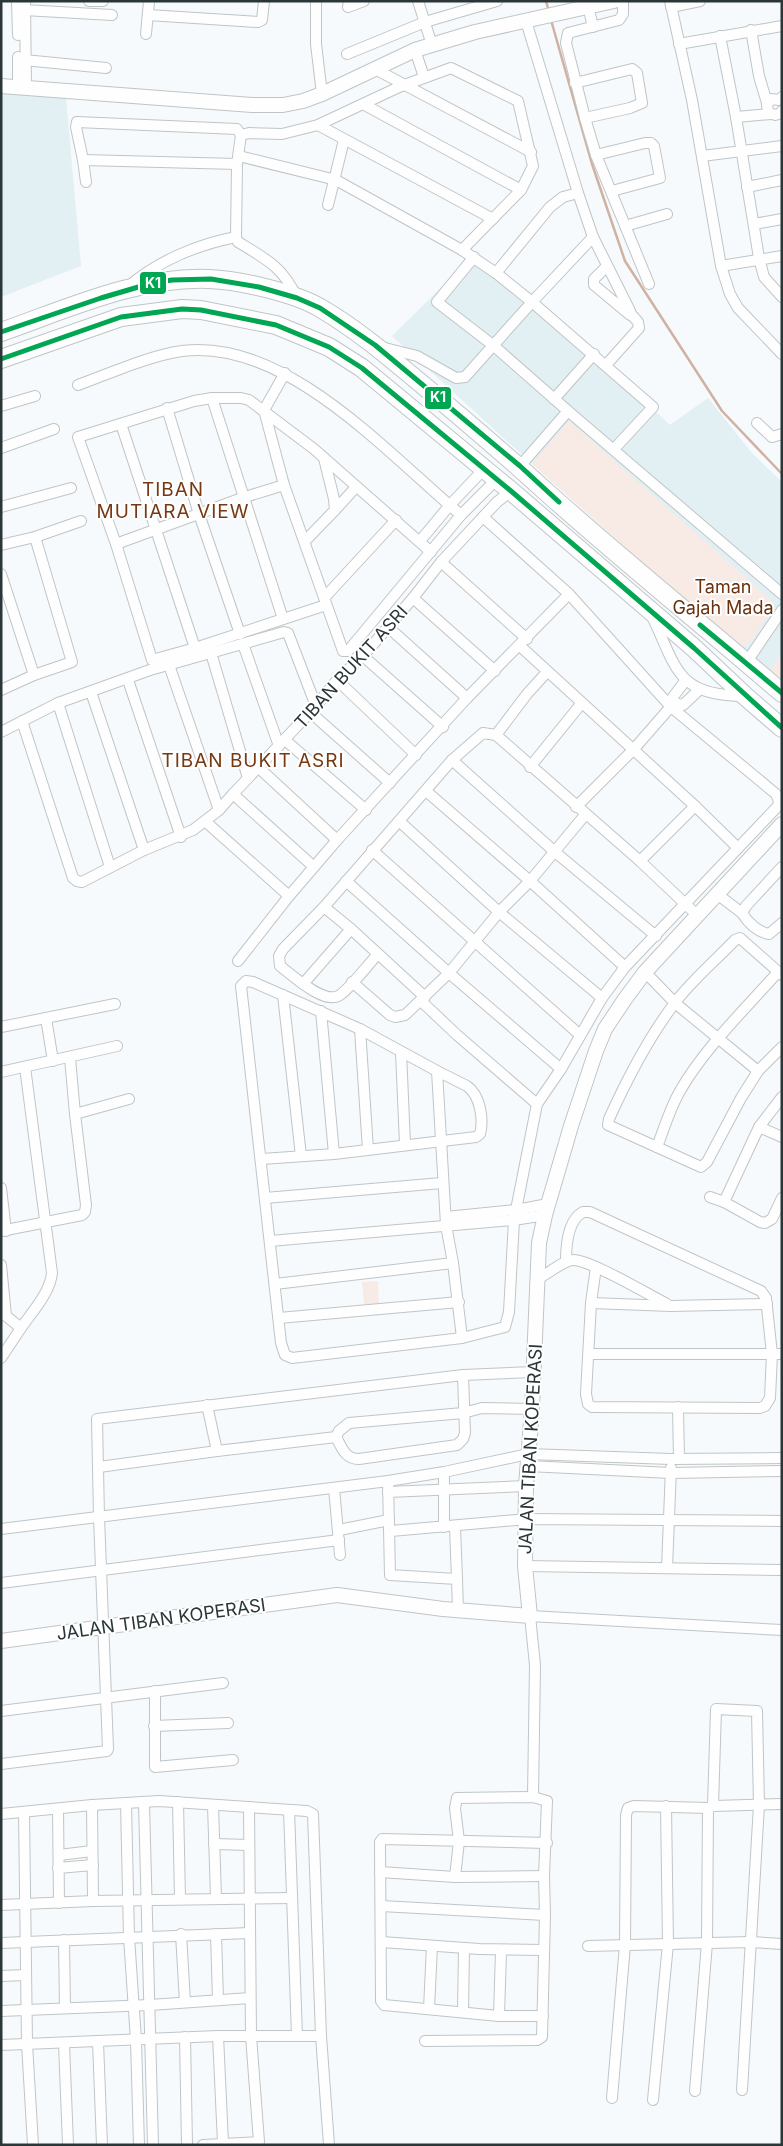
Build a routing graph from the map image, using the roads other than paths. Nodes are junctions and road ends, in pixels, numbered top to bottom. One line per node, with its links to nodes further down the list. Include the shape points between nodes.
1 (17, 1): 39 (street)
2 (67, 1): 18 (street)
3 (89, 1): 4 (street)
4 (103, 1)
5 (149, 1): 20 (street)
6 (264, 1): 20 (street, via 264,17 258,22)
7 (316, 1): 40 (street, via 316,44)
8 (349, 1): 9 (street, via 348,7)
9 (364, 1)
10 (418, 1): 22 (street)
11 (497, 1): 22 (street)
12 (614, 1): 16 (street)
13 (623, 1): 24 (street, via 623,14 619,20)
14 (700, 1): 15 (street)
15 (670, 4): 28 (street)
16 (581, 5): 21 (street); 24 (street)
17 (25, 6): 18 (street); 32 (street)
18 (67, 12): 19 (street)
19 (112, 15)
20 (148, 15): 26 (street)
21 (529, 20): 29 (street); 64 (street)
22 (425, 22): 29 (street); 31 (street)
23 (782, 26): 25 (street)
24 (593, 27): 36 (street, via 568,33 566,37)
25 (751, 30): 27 (street); 42 (street)
26 (146, 34)
27 (720, 36): 28 (street); 46 (street)
28 (679, 44): 55 (street)
29 (432, 45): 30 (street)
30 (415, 50): 34 (street); 35 (street)
31 (347, 54)
32 (24, 60): 33 (street); 39 (street)
33 (106, 68)
34 (375, 69): 37 (street); 40 (street)
35 (424, 77): 37 (street); 52 (street, via 451,68 513,98 520,105)
36 (575, 83): 47 (street); 47 (street, via 632,69 637,74 642,103)
37 (406, 85): 43 (street); 52 (street)
38 (1, 86): 39 (street)
39 (22, 87): 40 (street, via 252,105 291,104)
40 (322, 94)
41 (781, 100): 42 (street, via 771,99)
42 (767, 103): 45 (street)
43 (363, 104): 48 (street); 62 (street)
44 (782, 111): 45 (street)
45 (771, 114): 46 (street)
46 (736, 117): 53 (street)
47 (585, 118): 54 (street)
48 (318, 125): 49 (street, via 282,134); 50 (street)
49 (241, 135): 56 (street, via 239,130 231,128 79,122 76,127); 57 (street)
50 (344, 140): 58 (street); 67 (street)
51 (782, 146): 53 (street)
52 (531, 152): 62 (street, via 533,166)
53 (742, 152): 55 (street); 61 (street)
54 (596, 155): 63 (street); 63 (street, via 645,143 654,146 660,178)
55 (702, 156): 78 (street)
56 (84, 160): 57 (street); 60 (street)
57 (238, 160): 58 (street); 71 (street)
58 (336, 180): 65 (street); 73 (street)
59 (782, 180): 61 (street)
60 (86, 182)
61 (747, 187): 69 (street)
62 (521, 190): 67 (street)
63 (612, 191): 70 (street)
64 (578, 193): 72 (street); 79 (street, via 563,197 550,207)
65 (328, 205)
66 (667, 214): 70 (street)
67 (493, 219): 73 (street)
68 (782, 219): 69 (street)
69 (754, 224): 76 (street)
70 (625, 226): 80 (street)
71 (236, 237): 81 (street, via 174,258 140,276); 83 (street, via 238,242 283,273)
72 (594, 237): 77 (street); 84 (street)
73 (462, 250): 75 (street)
74 (782, 256): 76 (street)
75 (474, 257): 79 (street); 88 (street, via 437,302)
76 (759, 258): 78 (street); 82 (street, via 764,277)
77 (607, 266): 85 (street); 85 (street, via 594,279 594,285 628,315)
78 (721, 266): 90 (street, via 738,308)
79 (496, 273): 84 (street)
80 (649, 284)
81 (123, 291): 83 (highway, via 172,280 211,279 259,287); 86 (highway)
82 (782, 297)
83 (297, 298): 87 (highway, via 320,308)
84 (532, 302): 88 (street); 89 (street)
85 (631, 314): 92 (street, via 639,328)
86 (1, 332)
87 (375, 345): 88 (street, via 417,356 456,378 469,374); 109 (highway)
88 (494, 346): 97 (street)
89 (594, 354): 92 (street); 97 (street)
90 (782, 354)
91 (1, 359): 110 (highway, via 132,315 201,310 250,319 301,334 355,363)
92 (606, 365): 107 (street, via 653,407)
93 (285, 373): 94 (street, via 237,354 183,351); 100 (street); 116 (street, via 346,416)
94 (78, 384)
95 (35, 396): 98 (street)
96 (212, 398): 99 (street); 100 (street, via 245,398); 115 (street)
97 (554, 399): 101 (street)
98 (1, 406)
99 (167, 408): 103 (street); 119 (street)
100 (264, 410): 108 (street); 111 (street)
101 (568, 411): 107 (street); 109 (street)
102 (757, 423): 105 (street, via 772,437)
103 (121, 424): 124 (street); 128 (street, via 78,437)
104 (54, 429): 106 (street)
105 (782, 434)
106 (1, 448)
107 (614, 449): 134 (street)
108 (323, 457): 113 (street); 118 (street)
109 (520, 466): 141 (highway)
110 (488, 480): 114 (highway); 116 (street); 120 (street)
111 (284, 485): 115 (street); 126 (street)
112 (71, 488): 117 (street)
113 (356, 488): 118 (street); 122 (street)
114 (504, 496): 121 (street, TIBAN BUKIT ASRI); 137 (highway)
115 (244, 497): 119 (street); 139 (street)
116 (449, 506): 120 (street); 127 (street)
117 (1, 507)
118 (335, 510): 126 (street)
119 (199, 514): 124 (street); 142 (street)
120 (461, 515): 130 (street)
121 (483, 517): 131 (street, TIBAN BUKIT ASRI); 133 (street)
122 (396, 520): 127 (street); 136 (street)
123 (81, 522): 125 (street)
124 (156, 530): 128 (street); 144 (street)
125 (35, 537): 129 (street); 152 (street, via 72,662)
126 (305, 541): 136 (street)
127 (420, 541): 130 (street)
128 (116, 544): 144 (street, via 152,660)
129 (1, 545)
130 (432, 552): 136 (street, via 348,651 343,651)
131 (441, 562): 135 (street, TIBAN BUKIT ASRI); 143 (street)
132 (1, 574): 152 (street)
133 (569, 594): 143 (street); 164 (street)
134 (782, 594)
135 (413, 598): 140 (street, TIBAN BUKIT ASRI); 150 (street)
136 (325, 601): 139 (street)
137 (648, 609): 145 (highway); 155 (street)
138 (782, 610): 148 (street)
139 (283, 619): 142 (street)
140 (388, 627): 147 (street, TIBAN BUKIT ASRI); 161 (street)
141 (708, 632): 145 (highway); 148 (highway)
142 (242, 639): 144 (street); 146 (street); 165 (street, via 288,633); 171 (street)
143 (524, 642): 150 (street); 151 (street)
144 (195, 648)
145 (694, 648): 160 (highway)
146 (211, 653): 149 (street); 177 (street)
147 (362, 656): 154 (street, TIBAN BUKIT ASRI); 167 (street)
148 (746, 663): 159 (highway)
149 (169, 665): 153 (street); 183 (street)
150 (496, 671): 161 (street)
151 (548, 672): 163 (street); 170 (street)
152 (34, 675): 156 (street)
153 (128, 680): 158 (street); 189 (street)
154 (337, 680): 165 (street, TIBAN BUKIT ASRI); 173 (street)
155 (685, 681): 157 (street); 164 (street, via 673,697)
156 (1, 690)
157 (699, 690): 160 (street, via 722,696); 164 (street, via 683,704)
158 (91, 692): 162 (street); 192 (street)
159 (782, 693)
160 (745, 696): 168 (highway)
161 (467, 698): 167 (street)
162 (58, 704): 166 (street); 198 (street)
163 (581, 704): 172 (street); 175 (street)
164 (673, 705): 172 (street); 191 (street, via 778,798 778,806)
165 (313, 709): 171 (street, TIBAN BUKIT ASRI); 178 (street)
166 (22, 721): 169 (street); 198 (street, TIBAN BUKIT ASRI, via 73,878 82,882)
167 (443, 727): 173 (street)
168 (782, 728)
169 (1, 732)
170 (496, 735): 174 (street, via 487,732 478,735); 175 (street)
171 (282, 743): 176 (street, TIBAN BUKIT ASRI); 184 (street)
172 (633, 750): 181 (street); 182 (street)
173 (416, 755): 178 (street)
174 (452, 760): 179 (street); 194 (street)
175 (530, 767): 182 (street)
176 (259, 768): 177 (street, TIBAN BUKIT ASRI); 190 (street)
177 (248, 778): 180 (street, TIBAN BUKIT ASRI)
178 (390, 783): 184 (street)
179 (426, 791): 187 (street); 200 (street)
180 (232, 794): 183 (street, TIBAN BUKIT ASRI); 196 (street)
181 (695, 806): 191 (street); 195 (street)
182 (576, 807): 185 (street)
183 (219, 810): 186 (street, TIBAN BUKIT ASRI)
184 (366, 810): 190 (street)
185 (585, 815): 194 (street); 195 (street)
186 (206, 822): 189 (street, TIBAN BUKIT ASRI); 202 (street)
187 (399, 822): 193 (street); 205 (street)
188 (782, 824): 201 (street, JALAN TIBAN KOPERASI)
189 (181, 836): 192 (street, TIBAN BUKIT ASRI)
190 (337, 840): 196 (street)
191 (738, 848): 203 (street)
192 (144, 850): 198 (street, TIBAN BUKIT ASRI)
193 (372, 850): 199 (street); 211 (street)
194 (555, 852): 200 (street); 210 (street)
195 (640, 861): 203 (street)
196 (314, 867): 202 (street)
197 (782, 867): 206 (street)
198 (110, 868)
199 (346, 881): 204 (street); 216 (street)
200 (530, 881): 205 (street); 214 (street)
201 (717, 894): 206 (street); 207 (street, JALAN TIBAN KOPERASI)
202 (289, 896): 213 (street)
203 (686, 904): 207 (street); 210 (street)
204 (324, 906): 209 (street); 219 (street, via 279,956 280,966)
205 (499, 912): 211 (street); 221 (street)
206 (742, 913): 208 (street, via 753,926 766,934)
207 (698, 915): 215 (street, JALAN TIBAN KOPERASI)
208 (781, 924)
209 (351, 929): 212 (street); 219 (street)
210 (656, 936): 214 (street)
211 (476, 943): 216 (street); 229 (street)
212 (377, 955): 218 (street); 222 (street)
213 (238, 961)
214 (625, 967): 221 (street)
215 (645, 972): 223 (street); 260 (street, JALAN TIBAN KOPERASI, via 605,1029)
216 (449, 973): 222 (street); 237 (street)
217 (780, 974): 223 (street, via 737,938); 230 (street)
218 (352, 982): 219 (street, via 340,995 330,998); 222 (street, via 395,1017 405,1015)
219 (304, 984)
220 (283, 995): 225 (street); 252 (street); 253 (street, via 250,981 241,986)
221 (602, 998): 229 (street)
222 (423, 999): 243 (street, via 457,1035)
223 (675, 1003): 230 (street); 249 (street, via 627,1080 608,1123 612,1129)
224 (115, 1004): 226 (street)
225 (321, 1011): 228 (street); 251 (street)
226 (46, 1018): 227 (street); 235 (street)
227 (1, 1027)
228 (360, 1029): 233 (street); 250 (street)
229 (580, 1035): 237 (street)
230 (718, 1039): 238 (street); 249 (street, via 680,1091)
231 (117, 1046): 234 (street)
232 (782, 1047): 238 (street)
233 (401, 1052): 240 (street); 248 (street)
234 (70, 1058): 235 (street); 244 (street)
235 (53, 1061): 236 (street)
236 (25, 1067): 239 (street); 263 (street)
237 (561, 1069): 243 (street)
238 (758, 1071): 249 (street, via 704,1166 697,1166)
239 (1, 1072)
240 (437, 1072): 247 (street); 247 (street, via 472,1089 478,1099 481,1125 480,1134 476,1137)
241 (129, 1099): 244 (street)
242 (780, 1103): 245 (street)
243 (537, 1104): 261 (street)
244 (75, 1114): 263 (street, via 86,1209 82,1215)
245 (759, 1127): 246 (street); 259 (street)
246 (782, 1137)
247 (442, 1141): 248 (street); 254 (street)
248 (405, 1144): 250 (street)
249 (656, 1147)
250 (368, 1150): 251 (street)
251 (334, 1154): 252 (street)
252 (301, 1156): 253 (street)
253 (262, 1159): 257 (street)
254 (442, 1183): 257 (street); 262 (street)
255 (1, 1188): 264 (street)
256 (710, 1197): 259 (street)
257 (265, 1198): 265 (street)
258 (782, 1198): 259 (street, via 772,1219 765,1223)
259 (724, 1202)
260 (546, 1209): 261 (street); 270 (street, JALAN TIBAN KOPERASI, via 539,1243)
261 (515, 1215): 262 (street); 279 (street, via 508,1322 500,1329)
262 (446, 1221): 265 (street); 267 (street)
263 (46, 1222): 264 (street); 278 (street, via 51,1280)
264 (3, 1231)
265 (270, 1240): 271 (street)
266 (566, 1261): 269 (street, via 574,1260); 270 (street); 274 (street, via 568,1238 577,1217 583,1212 590,1212 761,1291)
267 (454, 1263): 271 (street); 272 (street)
268 (1, 1265): 276 (street)
269 (596, 1267): 273 (street); 275 (street)
270 (539, 1278): 283 (street, JALAN TIBAN KOPERASI)
271 (275, 1284): 277 (street)
272 (458, 1302): 277 (street); 279 (street)
273 (591, 1304): 275 (street); 280 (street)
274 (767, 1304): 275 (street); 281 (street)
275 (670, 1306)
276 (3, 1307): 278 (street, via 6,1316)
277 (279, 1318): 279 (street, via 283,1351 292,1358)
278 (21, 1328): 282 (street)
279 (462, 1338)
280 (589, 1354): 281 (street); 286 (street, via 586,1394 592,1407)
281 (777, 1354): 286 (street, via 770,1398 765,1406)
282 (1, 1358)
283 (533, 1372): 284 (street); 287 (street, JALAN TIBAN KOPERASI)
284 (463, 1376): 285 (street); 288 (street)
285 (208, 1405): 290 (street); 294 (street, via 99,1418)
286 (678, 1407): 292 (street)
287 (532, 1409): 288 (street, via 482,1408); 293 (street, JALAN TIBAN KOPERASI)
288 (463, 1413): 289 (street, via 350,1423); 289 (street, via 465,1433 457,1445 353,1459 346,1455)
289 (336, 1437): 290 (street)
290 (217, 1451): 294 (street)
291 (782, 1458): 292 (street)
292 (675, 1459): 293 (street); 297 (street)
293 (528, 1460): 296 (street); 297 (street); 299 (street, JALAN TIBAN KOPERASI)
294 (99, 1467): 303 (street)
295 (782, 1471): 297 (street)
296 (444, 1472): 298 (street); 301 (street)
297 (670, 1473): 306 (street)
298 (388, 1481): 300 (street); 302 (street)
299 (526, 1486): 301 (street); 304 (street, JALAN TIBAN KOPERASI)
300 (334, 1488): 303 (street); 311 (street)
301 (446, 1488): 302 (street); 308 (street)
302 (388, 1492): 305 (street)
303 (99, 1517): 309 (street); 315 (street)
304 (526, 1519): 306 (street); 308 (street); 313 (street, JALAN TIBAN KOPERASI)
305 (389, 1520): 310 (street); 311 (street)
306 (668, 1520): 307 (street); 314 (street)
307 (782, 1521)
308 (450, 1527): 310 (street); 317 (street)
309 (1, 1529)
310 (391, 1531): 317 (street, via 391,1576)
311 (339, 1535): 312 (street); 315 (street)
312 (340, 1555)
313 (525, 1566): 314 (street); 320 (street, JALAN TIBAN KOPERASI)
314 (667, 1568): 316 (street)
315 (102, 1570): 318 (street); 321 (street)
316 (782, 1570)
317 (457, 1579): 319 (street)
318 (1, 1582)
319 (458, 1610): 320 (street, JALAN TIBAN KOPERASI); 321 (street, JALAN TIBAN KOPERASI, via 337,1595)
320 (530, 1616): 322 (street); 332 (street, via 534,1665)
321 (103, 1628): 323 (street, JALAN TIBAN KOPERASI); 326 (street)
322 (782, 1630)
323 (1, 1641)
324 (223, 1683): 325 (street)
325 (155, 1691): 326 (street); 329 (street)
326 (106, 1697): 327 (street); 331 (street, via 107,1751)
327 (1, 1711)
328 (228, 1722): 329 (street)
329 (154, 1726): 330 (street, via 155,1767)
330 (233, 1760)
331 (1, 1764)
332 (532, 1797): 346 (street, via 458,1798 455,1808); 347 (street, via 548,1802)
333 (178, 1802): 334 (street); 337 (street); 360 (street)
334 (135, 1803): 336 (street); 361 (street, via 126,1816); 362 (street)
335 (782, 1804): 338 (street)
336 (92, 1805): 342 (street); 350 (street)
337 (213, 1805): 340 (street); 348 (street)
338 (759, 1805): 341 (street); 341 (street, via 757,1711 716,1709); 377 (street)
339 (666, 1806): 341 (street); 380 (street); 382 (street, via 634,1806 628,1808 626,1814)
340 (249, 1807): 343 (street); 349 (street)
341 (710, 1807): 379 (street)
342 (58, 1809): 344 (street); 351 (street)
343 (289, 1810): 359 (street); 405 (street, via 313,1814)
344 (24, 1812): 345 (street); 365 (street)
345 (1, 1814)
346 (459, 1841): 347 (street); 354 (street, via 382,1839); 356 (street)
347 (547, 1843): 355 (street)
348 (214, 1844): 349 (street); 357 (street)
349 (249, 1845): 358 (street)
350 (92, 1851): 351 (street); 352 (street)
351 (59, 1855): 353 (street)
352 (93, 1865): 353 (street); 363 (street)
353 (58, 1868): 364 (street)
354 (380, 1872): 356 (street); 367 (street)
355 (544, 1876): 356 (street); 368 (street)
356 (456, 1877)
357 (216, 1898): 358 (street); 360 (street)
358 (249, 1898): 359 (street); 369 (street)
359 (292, 1898): 404 (street)
360 (180, 1899): 362 (street)
361 (128, 1900): 362 (street); 363 (street); 373 (street)
362 (145, 1900): 372 (street)
363 (93, 1901): 364 (street)
364 (58, 1903): 365 (street)
365 (24, 1904): 366 (street); 375 (street)
366 (1, 1905)
367 (381, 1906): 368 (street); 376 (street)
368 (545, 1915): 387 (street)
369 (249, 1933): 371 (street); 390 (street)
370 (181, 1934): 371 (street); 372 (street); 392 (street)
371 (216, 1934): 391 (street)
372 (146, 1935): 373 (street); 393 (street)
373 (129, 1937): 374 (street); 394 (street)
374 (64, 1940): 375 (street); 395 (street)
375 (25, 1942): 378 (street); 388 (street)
376 (382, 1942): 383 (street); 396 (street, via 381,2000 384,2005)
377 (751, 1942): 379 (street); 381 (street); 414 (street)
378 (1, 1943)
379 (707, 1943): 380 (street); 415 (street)
380 (668, 1944): 382 (street); 417 (street)
381 (782, 1944)
382 (625, 1945): 384 (street); 416 (street)
383 (432, 1946): 385 (street); 396 (street)
384 (588, 1946)
385 (464, 1949): 386 (street); 399 (street)
386 (501, 1950): 387 (street); 400 (street)
387 (544, 1950): 401 (street)
388 (26, 1975): 389 (street); 397 (street)
389 (1, 1976)
390 (250, 1998): 391 (street); 403 (street)
391 (218, 2000): 392 (street)
392 (185, 2002): 393 (street)
393 (150, 2005): 394 (street); 408 (street)
394 (133, 2006): 395 (street); 407 (street)
395 (65, 2008): 397 (street)
396 (429, 2009): 399 (street)
397 (28, 2010): 398 (street); 411 (street)
398 (1, 2011)
399 (463, 2012): 400 (street)
400 (499, 2016): 401 (street)
401 (543, 2016): 409 (street, via 542,2037 537,2040)
402 (218, 2036): 403 (street); 406 (street); 418 (street)
403 (251, 2036): 404 (street); 419 (street)
404 (297, 2036): 405 (street)
405 (321, 2036): 427 (street)
406 (185, 2037): 408 (street); 425 (street)
407 (136, 2040): 408 (street); 410 (street); 423 (street)
408 (151, 2040): 424 (street)
409 (425, 2041)
410 (98, 2042): 412 (street); 422 (street)
411 (27, 2044): 412 (street); 413 (street); 420 (street)
412 (64, 2044): 421 (street)
413 (1, 2045)
414 (742, 2090)
415 (695, 2091)
416 (612, 2098)
417 (653, 2100)
418 (223, 2143): 419 (street); 426 (street)
419 (264, 2144)
420 (33, 2145)
421 (68, 2145)
422 (102, 2145)
423 (139, 2145)
424 (152, 2145)
425 (187, 2145)
426 (202, 2145)
427 (329, 2145)

